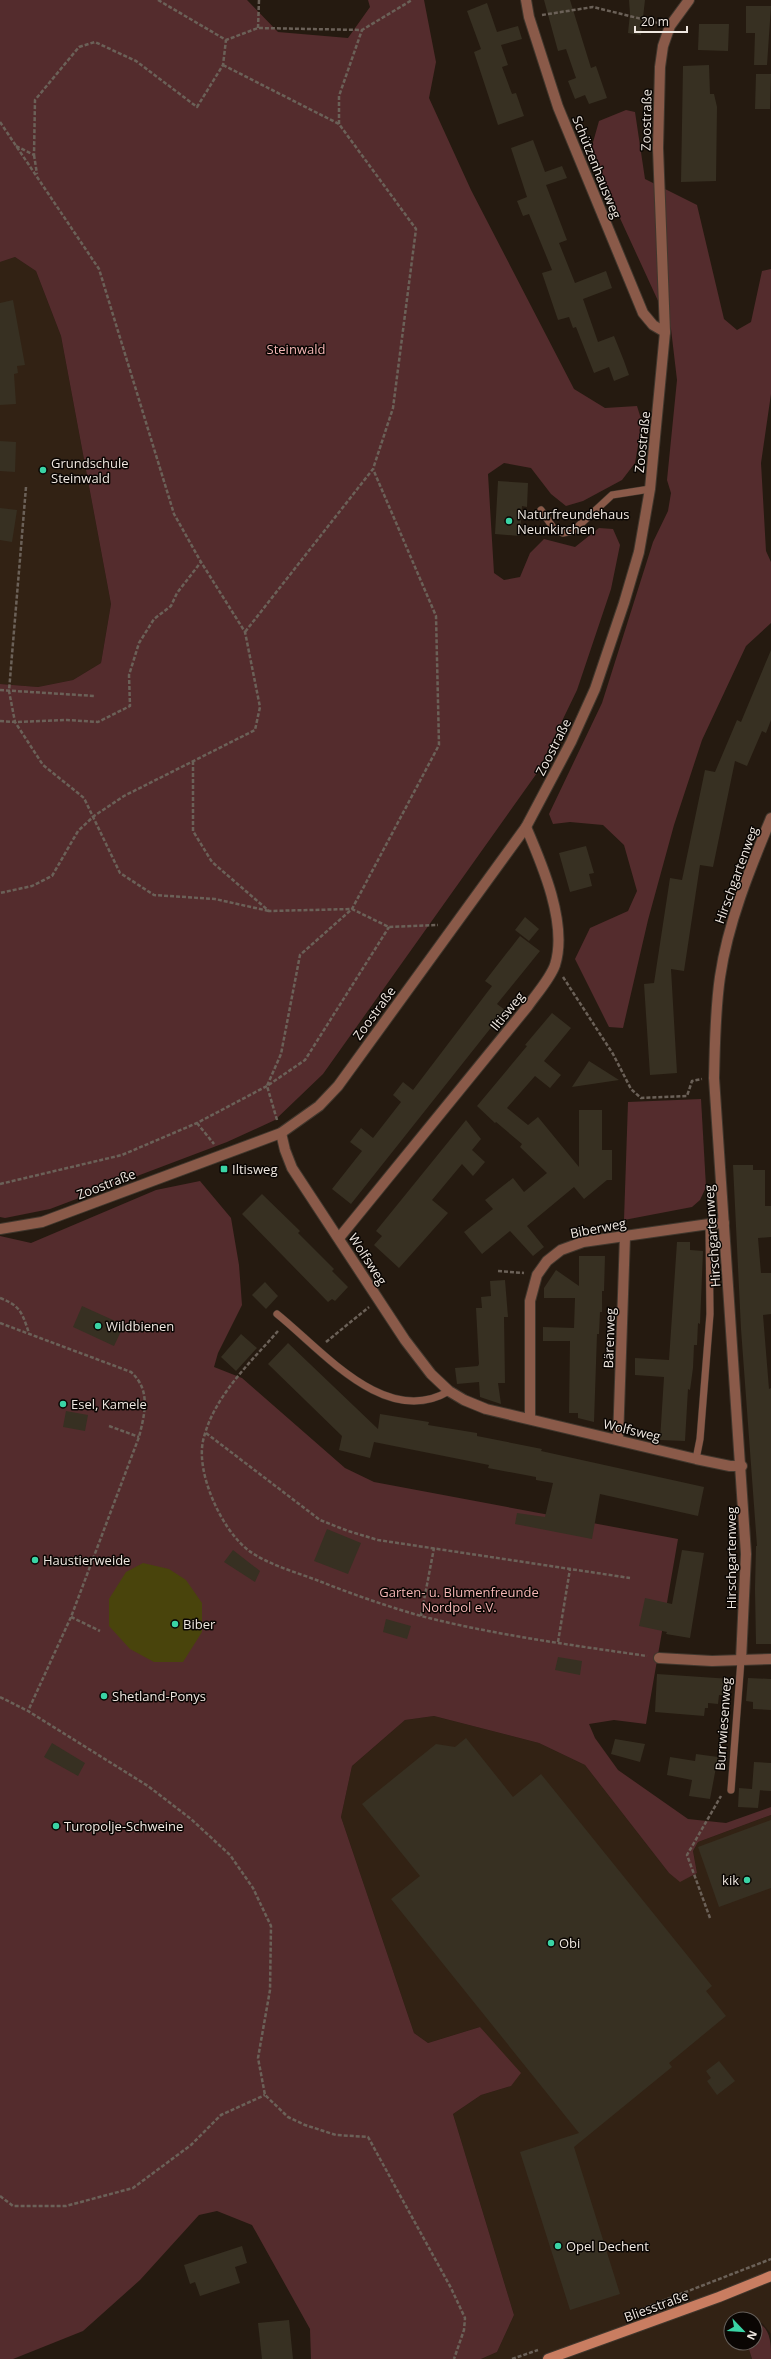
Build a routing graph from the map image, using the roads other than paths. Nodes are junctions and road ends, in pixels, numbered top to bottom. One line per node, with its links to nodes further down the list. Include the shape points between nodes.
1 (526, 0): 3 (street, Schützenhausweg, via 558,107 643,313 653,325)
2 (690, 0): 3 (street, Zoostraße, via 670,26 663,46 660,67 658,148)
3 (665, 332): 4 (street, Zoostraße)
4 (650, 489): 5 (lane, via 612,495 573,531 563,533 554,529); 7 (street, Zoostraße, via 640,552 595,689 571,742)
5 (541, 510)
6 (771, 818): 8 (street, Hirschgartenweg)
7 (526, 827): 9 (street, Zoostraße, via 338,1086 314,1110); 14 (street, Iltisweg, via 556,913 559,941 555,965 528,1006)
8 (767, 840): 10 (street, Hirschgartenweg, via 732,919 720,977 714,1078)
9 (281, 1133): 12 (street, Zoostraße, via 42,1222); 14 (street, Wolfsweg, via 284,1150 292,1168)
10 (724, 1223): 11 (street, Biberweg); 20 (street, Hirschgartenweg)
11 (709, 1224): 13 (street, Biberweg); 19 (lane, Hirschgartenweg, via 710,1314 700,1439)
12 (0, 1229)
13 (625, 1236): 17 (street, Biberweg, via 583,1242 561,1250 547,1261 537,1275 530,1301); 18 (street, Bärenweg)
14 (339, 1238): 16 (street, Wolfsweg, via 409,1345 431,1374)
15 (277, 1314): 16 (lane, via 350,1376 383,1395 402,1401 436,1399)
16 (449, 1391): 17 (street, Wolfsweg, via 486,1409)
17 (530, 1419): 18 (street, Wolfsweg)
18 (618, 1440): 19 (street, Wolfsweg)
19 (696, 1459): 20 (street, Wolfsweg)
20 (742, 1466): 23 (street, Hirschgartenweg, via 746,1554)
21 (659, 1658): 23 (street, Burrwiesenweg)
22 (771, 1659): 23 (street, Burrwiesenweg)
23 (741, 1660): 24 (lane, Burrwiesenweg)
24 (731, 1790)
25 (771, 2276): 26 (main road, Bliesstraße)
26 (548, 2359)

